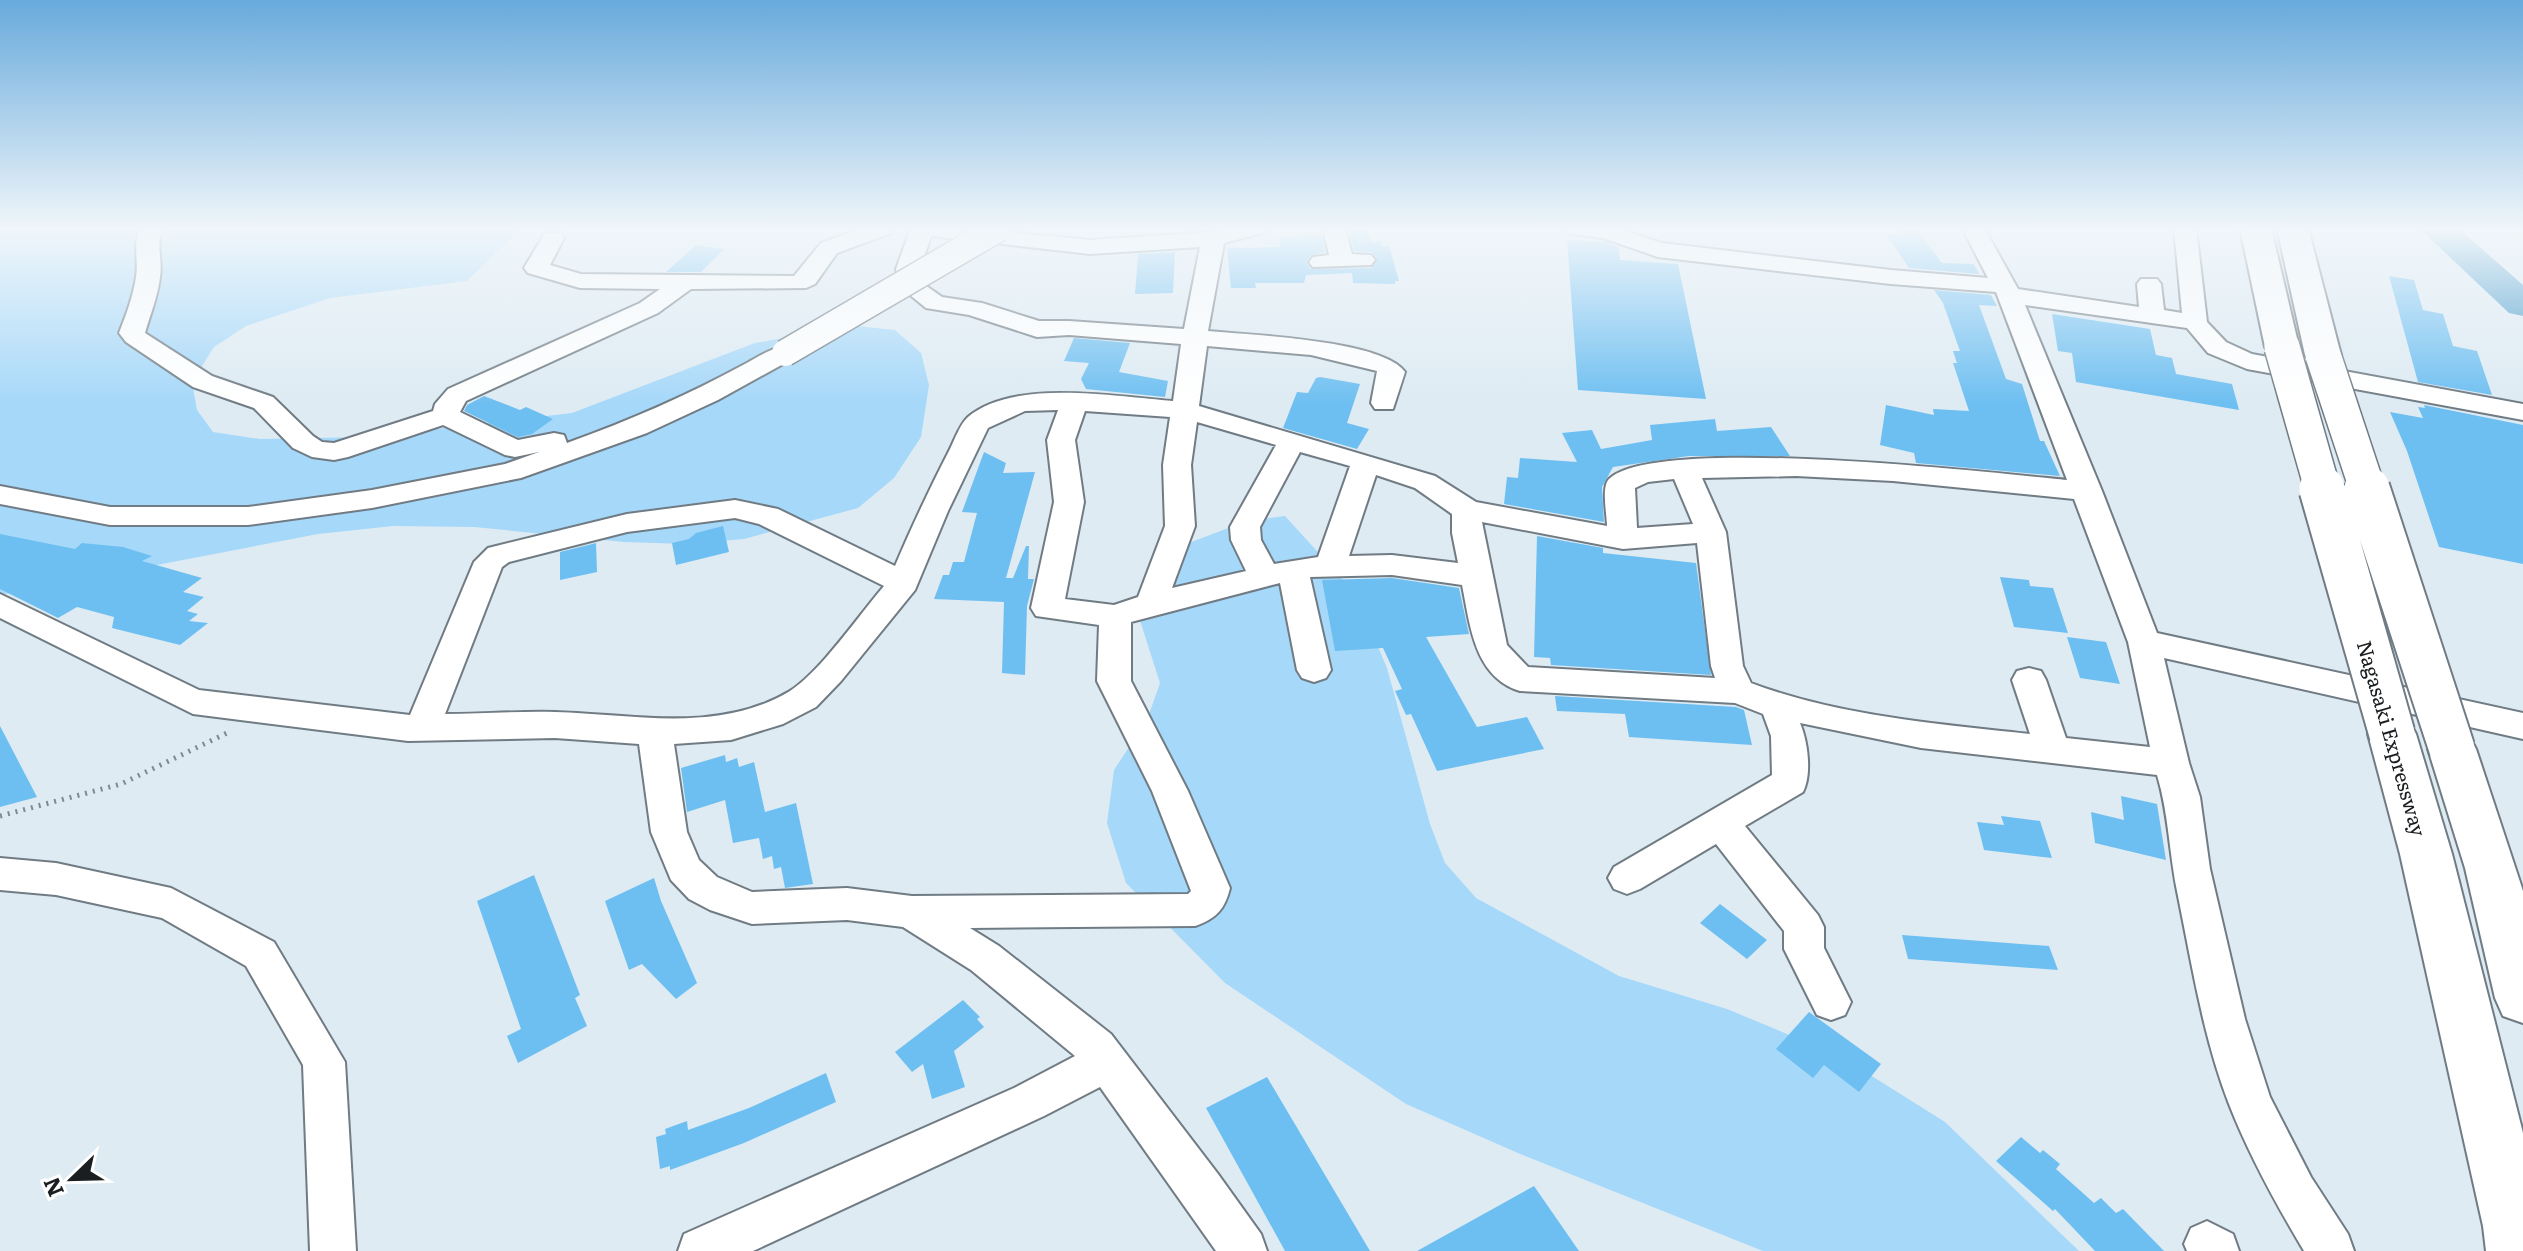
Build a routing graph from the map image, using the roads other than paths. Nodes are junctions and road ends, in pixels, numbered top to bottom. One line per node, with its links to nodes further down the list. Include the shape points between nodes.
1 (146, 286): 21 (street, via 132,333 137,341 184,373 258,399 321,452)
2 (680, 286): 21 (street, via 649,308 457,395)
3 (899, 286): 18 (street, bridge)
4 (912, 286): 15 (street, via 935,303 973,308 1037,329)
5 (1205, 286): 15 (street)
6 (1968, 286): 12 (street)
7 (2004, 286): 12 (street)
8 (2149, 286): 13 (street)
9 (2191, 286): 14 (street)
10 (2268, 286): 58 (highway, Nagasaki Expressway, bridge, via 2426,854)
11 (2306, 286): 51 (highway, bridge, via 2323,355 2491,868)
12 (2006, 291): 13 (street); 25 (street)
13 (2152, 316): 14 (street)
14 (2195, 322): 20 (street, via 2207,342 2247,361)
15 (1196, 340): 17 (street, via 1311,347 1386,366 1392,372); 19 (street)
16 (1075, 402): 19 (street); 33 (street, via 1024,403 977,423); 36 (street, via 1061,440 1069,502 1047,608)
17 (1384, 403)
18 (675, 410): 21 (street, via 656,405 539,446 515,449); 26 (street, via 511,472 248,516 110,516)
19 (1185, 410): 22 (street); 34 (street, via 1177,465 1180,526)
20 (2523, 412)
21 (446, 416)
22 (1291, 442): 23 (street); 31 (street, via 1245,527 1246,540)
23 (1366, 462): 27 (street, via 1425,482); 30 (street)
24 (1684, 470): 25 (street, via 1830,467); 28 (street); 29 (street, via 1620,484)
25 (2088, 491): 37 (street)
26 (0, 495)
27 (1467, 510): 29 (street); 32 (street)
28 (1711, 532): 29 (street); 40 (street, via 1727,666)
29 (1623, 539)
30 (1330, 566): 31 (street); 32 (street, via 1392,565)
31 (1279, 573): 34 (street); 38 (street)
32 (1476, 576): 40 (street, via 1491,646 1520,679)
33 (904, 583): 43 (street, via 768,516 735,509 627,523 511,552 489,562); 44 (street, via 804,698 731,727)
34 (1151, 604): 36 (street)
35 (0, 605): 43 (street, via 193,702)
36 (1115, 616): 50 (street, via 1114,681 1170,791 1211,888 1208,900 1195,910)
37 (2144, 642): 42 (street); 46 (street)
38 (1314, 670)
39 (2029, 680): 45 (street)
40 (1738, 691): 41 (street)
41 (1777, 706): 45 (street, via 1921,735); 47 (street, via 1788,736 1790,782)
42 (2523, 726)
43 (422, 728): 44 (street, via 555,725)
44 (655, 732): 50 (street, via 669,832 684,869 703,888 752,908 847,904)
45 (2053, 750): 46 (street)
46 (2171, 763): 57 (street, via 2224,1019 2250,1102)
47 (1721, 823): 49 (street); 52 (street, via 1804,927 1804,949)
48 (0, 874): 54 (street, via 56,879 171,904 260,954 324,1062)
49 (1627, 878)
50 (911, 912): 53 (street, via 985,958 1096,1048)
51 (2523, 998)
52 (1831, 1002)
53 (1106, 1062): 55 (street); 56 (street)
54 (333, 1251)
55 (701, 1251)
56 (1244, 1251)
57 (2331, 1251)
58 (2518, 1251)

